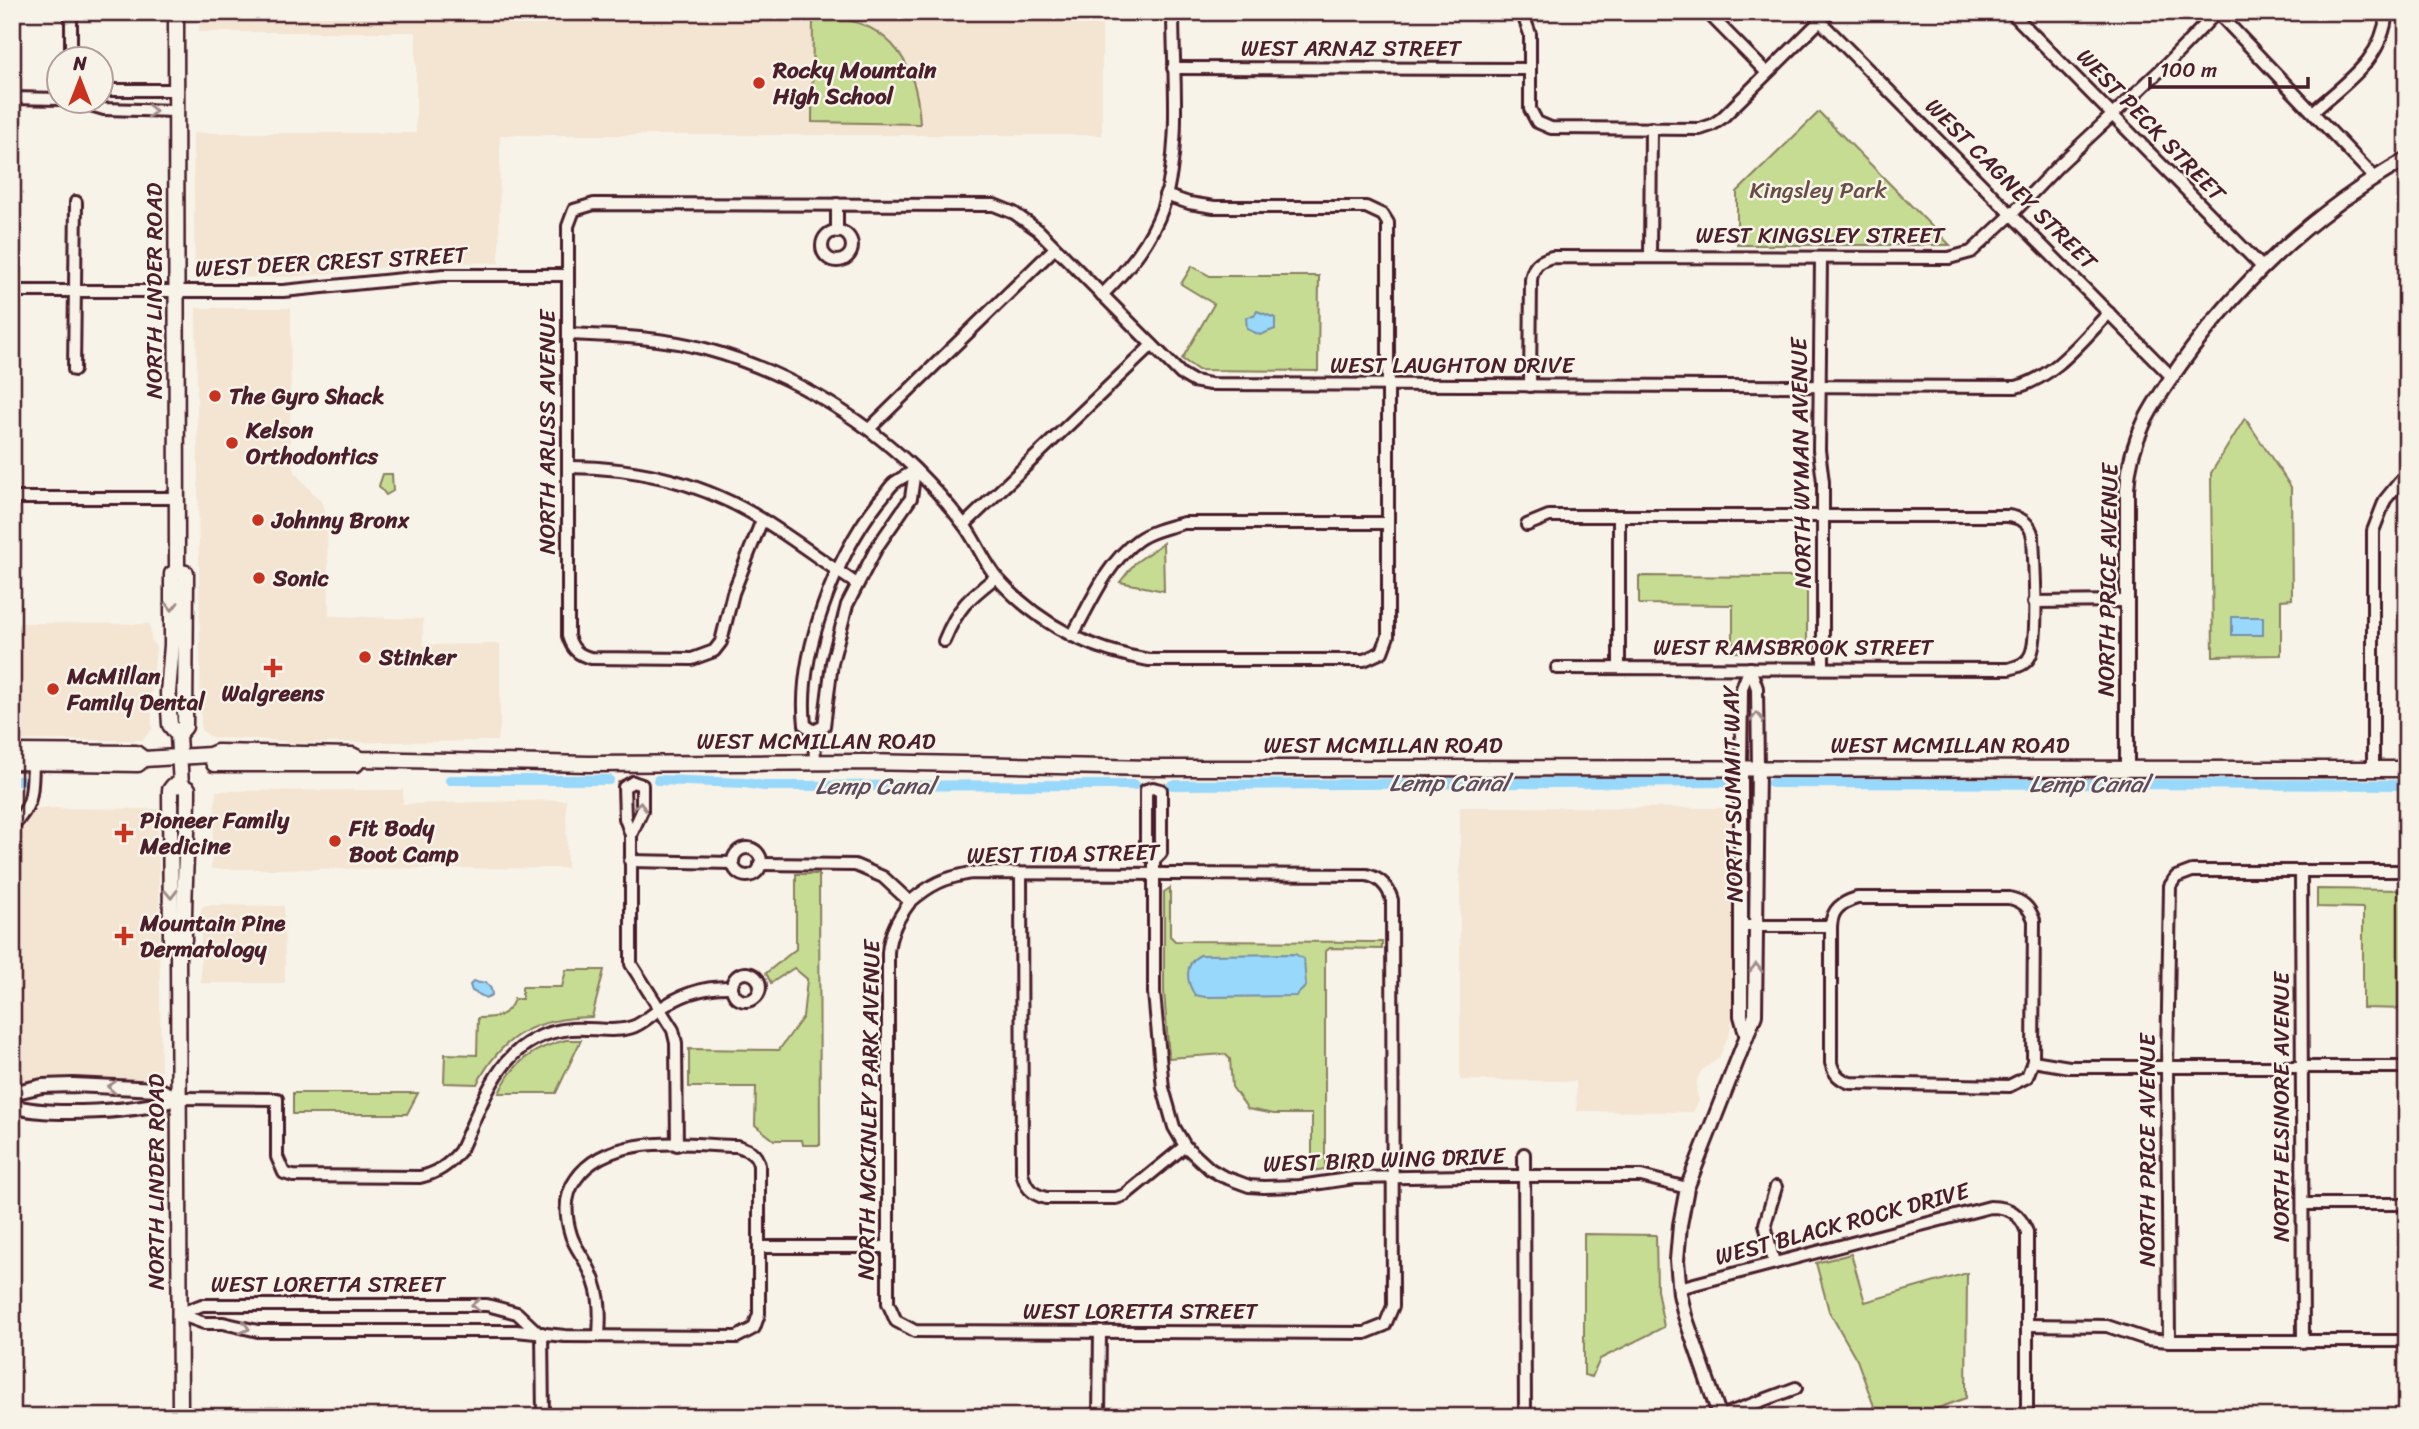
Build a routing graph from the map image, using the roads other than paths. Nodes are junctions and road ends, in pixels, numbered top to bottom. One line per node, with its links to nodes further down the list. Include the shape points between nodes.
1 (176, 12): 16 (main road, NORTH LINDER ROAD)
2 (1173, 12): 12 (street)
3 (1522, 12): 13 (street, via 1530,34)
4 (1707, 12): 14 (street)
5 (1829, 12): 10 (street)
6 (2011, 12): 22 (street, WEST PECK STREET)
7 (2217, 12): 21 (street); 22 (street, WEST KINGSLEY STREET)
8 (2386, 12): 21 (street, via 2378,48)
9 (71, 20): 11 (street)
10 (1820, 21): 14 (street); 30 (street, WEST CAGNEY STREET)
11 (71, 46)
12 (1173, 68): 13 (street, WEST ARNAZ STREET); 26 (street, via 1174,132)
13 (1530, 69): 23 (street, via 1531,109 1537,122 1551,128)
14 (1768, 73): 23 (street, via 1712,125)
15 (116, 90): 16 (street)
16 (176, 90): 20 (main road, NORTH LINDER ROAD)
17 (12, 98): 18 (street)
18 (46, 99)
19 (116, 109): 20 (street, one-way to 20)
20 (176, 111): 39 (main road, NORTH LINDER ROAD)
21 (2314, 112): 25 (street)
22 (2112, 114): 30 (street, WEST KINGSLEY STREET); 35 (street, WEST PECK STREET)
23 (1651, 128): 33 (street)
24 (2407, 159): 25 (street, NORTH PRICE AVENUE)
25 (2374, 177): 35 (street, NORTH PRICE AVENUE)
26 (1165, 195): 40 (street, via 1148,239); 46 (street, via 1214,207 1366,207 1383,215 1389,233)
27 (76, 202): 38 (street)
28 (837, 204): 29 (street, WEST LAUGHTON DRIVE, via 594,204); 31 (street); 32 (street, WEST LAUGHTON DRIVE, via 994,205 1014,213)
29 (574, 210): 36 (street, NORTH ARLISS AVENUE, via 568,226)
30 (2011, 215): 34 (street, WEST KINGSLEY STREET, via 1970,252 1948,258); 41 (street, WEST CAGNEY STREET)
31 (837, 232)
32 (1055, 248): 40 (street, WEST LAUGHTON DRIVE); 49 (street)
33 (1650, 257): 34 (street, WEST KINGSLEY STREET); 47 (street, WEST KINGSLEY STREET, via 1552,257 1536,264 1531,280)
34 (1821, 258): 48 (street, NORTH WYMAN AVENUE)
35 (2262, 267): 45 (street, NORTH PRICE AVENUE)
36 (568, 275): 39 (street, WEST DEER CREST STREET, via 443,275 283,291); 42 (street, NORTH ARLISS AVENUE)
37 (12, 291): 38 (street, WEST DEER CREST STREET)
38 (76, 291): 39 (street, WEST DEER CREST STREET); 44 (street)
39 (176, 291): 54 (main road, NORTH LINDER ROAD)
40 (1102, 296): 43 (street, WEST LAUGHTON DRIVE)
41 (2109, 313): 45 (street, WEST CAGNEY STREET); 48 (street, WEST LAUGHTON DRIVE, via 2048,373 2024,386)
42 (568, 334): 49 (street, via 704,349 813,393); 50 (street, NORTH ARLISS AVENUE)
43 (1152, 345): 46 (street, WEST LAUGHTON DRIVE, via 1193,382); 59 (street)
44 (74, 370)
45 (2172, 377): 64 (street, NORTH PRICE AVENUE, via 2132,450 2127,489)
46 (1389, 386): 47 (street, WEST LAUGHTON DRIVE); 58 (street)
47 (1530, 386): 48 (street, WEST LAUGHTON DRIVE)
48 (1819, 387): 55 (street, NORTH WYMAN AVENUE)
49 (869, 429): 51 (street)
50 (568, 467): 57 (street, via 603,467 669,479 719,497); 57 (street, NORTH ARLISS AVENUE, via 568,636 576,652 592,658 692,659 714,651)
51 (915, 470): 59 (street); 61 (street, via 893,484 870,513); 63 (street, via 911,498)
52 (2407, 473): 84 (street, via 2385,500 2372,538)
53 (12, 498): 54 (street)
54 (177, 498): 74 (main road, NORTH LINDER ROAD, via 177,571 186,573 186,727 178,735)
55 (1823, 515): 56 (street); 65 (street, via 2008,516 2026,522 2034,537); 71 (street, NORTH WYMAN AVENUE)
56 (1619, 516): 60 (street, via 1549,516); 69 (street)
57 (762, 520): 61 (street)
58 (1388, 523): 66 (street, via 1184,523 1161,529 1137,541 1119,559); 66 (street, via 1388,636 1382,652 1364,660 1149,660 1108,651)
59 (964, 525): 62 (street)
60 (1527, 525)
61 (837, 572): 63 (street); 72 (street, via 819,619 803,707 806,725)
62 (996, 578): 66 (street, via 1041,618); 67 (street, via 967,600)
63 (857, 584): 72 (street, via 832,663 824,726)
64 (2127, 601): 65 (street); 83 (street, NORTH PRICE AVENUE)
65 (2034, 602): 71 (street, WEST RAMSBROOK STREET, via 2034,644 2027,661 2009,669)
66 (1072, 636)
67 (944, 641)
68 (1557, 668): 69 (street, WEST RAMSBROOK STREET)
69 (1619, 668): 70 (street, WEST RAMSBROOK STREET)
70 (1750, 668): 71 (street, WEST RAMSBROOK STREET); 80 (street, NORTH SUMMIT WAY, via 1742,688); 81 (street, NORTH SUMMIT WAY, one-way to 70, via 1757,688)
71 (1824, 668)
72 (814, 731): 78 (street)
73 (12, 752): 75 (main road, WEST MCMILLAN ROAD, via 136,753)
74 (179, 757): 75 (main road, WEST MCMILLAN ROAD); 79 (main road, WEST MCMILLAN ROAD, via 268,752 360,759); 108 (main road, NORTH LINDER ROAD, via 181,785 170,790 171,940 178,947)
75 (144, 759): 77 (main road, WEST MCMILLAN ROAD, via 138,764)
76 (12, 762): 77 (main road, WEST MCMILLAN ROAD)
77 (33, 762): 87 (street, via 32,800)
78 (815, 762): 79 (main road, WEST MCMILLAN ROAD); 82 (main road, WEST MCMILLAN ROAD)
79 (633, 764): 86 (street)
80 (1741, 767): 81 (main road, WEST MCMILLAN ROAD); 82 (main road, WEST MCMILLAN ROAD); 97 (street, NORTH SUMMIT WAY)
81 (1758, 767): 83 (main road, WEST MCMILLAN ROAD); 98 (street, NORTH SUMMIT WAY)
82 (1153, 768): 95 (street, via 1153,788 1146,790 1146,853 1154,860)
83 (2127, 768): 84 (main road, WEST MCMILLAN ROAD)
84 (2374, 769): 85 (main road, WEST MCMILLAN ROAD)
85 (2407, 769)
86 (633, 782): 88 (street, via 624,787); 88 (street, one-way to 86, via 642,811 642,785)
87 (12, 827)
88 (631, 835): 89 (street)
89 (631, 861): 90 (street); 101 (street, via 631,964)
90 (733, 863): 91 (street, via 736,872 744,876 757,872); 91 (street, via 735,855 747,849 758,855)
91 (760, 863): 96 (street, via 855,865 883,877)
92 (2301, 871): 93 (street); 104 (street, NORTH ELSINORE AVENUE); 106 (street, NORTH PRICE AVENUE, via 2192,871 2176,877 2169,896)
93 (2407, 871)
94 (1021, 874): 95 (street, WEST TIDA STREET); 96 (street, WEST TIDA STREET, via 971,873 945,878); 111 (street, via 1022,1172 1029,1190 1046,1198 1116,1198)
95 (1153, 874): 111 (street, via 1154,993 1163,1088 1174,1127); 113 (street, WEST TIDA STREET, via 1367,874 1384,884 1392,900)
96 (910, 902): 120 (street, NORTH MCKINLEY PARK AVENUE, via 897,919 888,952)
97 (1741, 926): 98 (street); 102 (street, NORTH SUMMIT WAY, via 1741,1016)
98 (1756, 926): 99 (street); 102 (street, NORTH SUMMIT WAY, one-way to 98, via 1755,1015)
99 (1831, 926): 103 (street, via 1831,1063 1840,1080 1857,1085 2009,1086 2027,1077); 103 (street, via 1837,908 1857,898 2009,898 2026,905 2035,920)
100 (732, 987): 101 (street, via 697,990)
101 (659, 1010): 108 (street, via 625,1029 571,1029 525,1043 495,1077 452,1162 420,1177 300,1177 284,1173 277,1157 277,1099); 110 (street, via 676,1043)
102 (1746, 1034): 116 (street, NORTH SUMMIT WAY)
103 (2033, 1061): 106 (street, via 2069,1067)
104 (2302, 1067): 105 (street); 106 (street); 117 (street, NORTH ELSINORE AVENUE)
105 (2407, 1067)
106 (2167, 1068): 129 (street, NORTH PRICE AVENUE)
107 (12, 1093): 108 (street, one-way to 107, via 158,1089 74,1085)
108 (178, 1098): 109 (street, via 160,1105 76,1111); 123 (main road, NORTH LINDER ROAD)
109 (12, 1106)
110 (677, 1145): 119 (street, via 737,1146 757,1156); 128 (street, via 629,1147 596,1159 570,1188 566,1211 572,1241 597,1284)
111 (1185, 1146): 113 (street, WEST BIRD WING DRIVE, via 1210,1170 1249,1186)
112 (1524, 1154): 114 (street)
113 (1392, 1177): 114 (street, WEST BIRD WING DRIVE); 127 (street, WEST LORETTA STREET, via 1393,1306 1385,1325 1365,1332)
114 (1524, 1177): 116 (street, WEST BIRD WING DRIVE, via 1641,1177); 136 (street)
115 (1776, 1187): 121 (street, via 1765,1224)
116 (1688, 1188): 122 (street, NORTH SUMMIT WAY, via 1680,1225)
117 (2303, 1204): 118 (street); 131 (street, NORTH ELSINORE AVENUE)
118 (2407, 1204)
119 (760, 1247): 120 (street); 128 (street, WEST LORETTA STREET, via 760,1314 754,1328 737,1336)
120 (888, 1247): 124 (street, NORTH MCKINLEY PARK AVENUE, via 888,1303)
121 (1774, 1264): 122 (street, WEST BLACK ROCK DRIVE); 125 (street, WEST BLACK ROCK DRIVE, via 2004,1207 2016,1213 2027,1232)
122 (1679, 1288): 137 (street, NORTH SUMMIT WAY)
123 (179, 1314): 126 (street, WEST LORETTA STREET, one-way to 126, via 204,1324 258,1331); 126 (street, WEST LORETTA STREET, one-way to 123, via 517,1313 486,1305 202,1305); 133 (main road, NORTH LINDER ROAD)
124 (896, 1321): 127 (street, WEST LORETTA STREET, via 915,1331)
125 (2027, 1325): 129 (street, via 2107,1326 2146,1339); 138 (street)
126 (539, 1332): 128 (street, WEST LORETTA STREET); 134 (street)
127 (1100, 1332): 135 (street)
128 (599, 1335)
129 (2169, 1340): 131 (street)
130 (2407, 1341): 131 (street)
131 (2304, 1342)
132 (1796, 1388): 137 (street)
133 (180, 1417)
134 (543, 1417)
135 (1099, 1417)
136 (1525, 1417)
137 (1719, 1417)
138 (2027, 1417)

